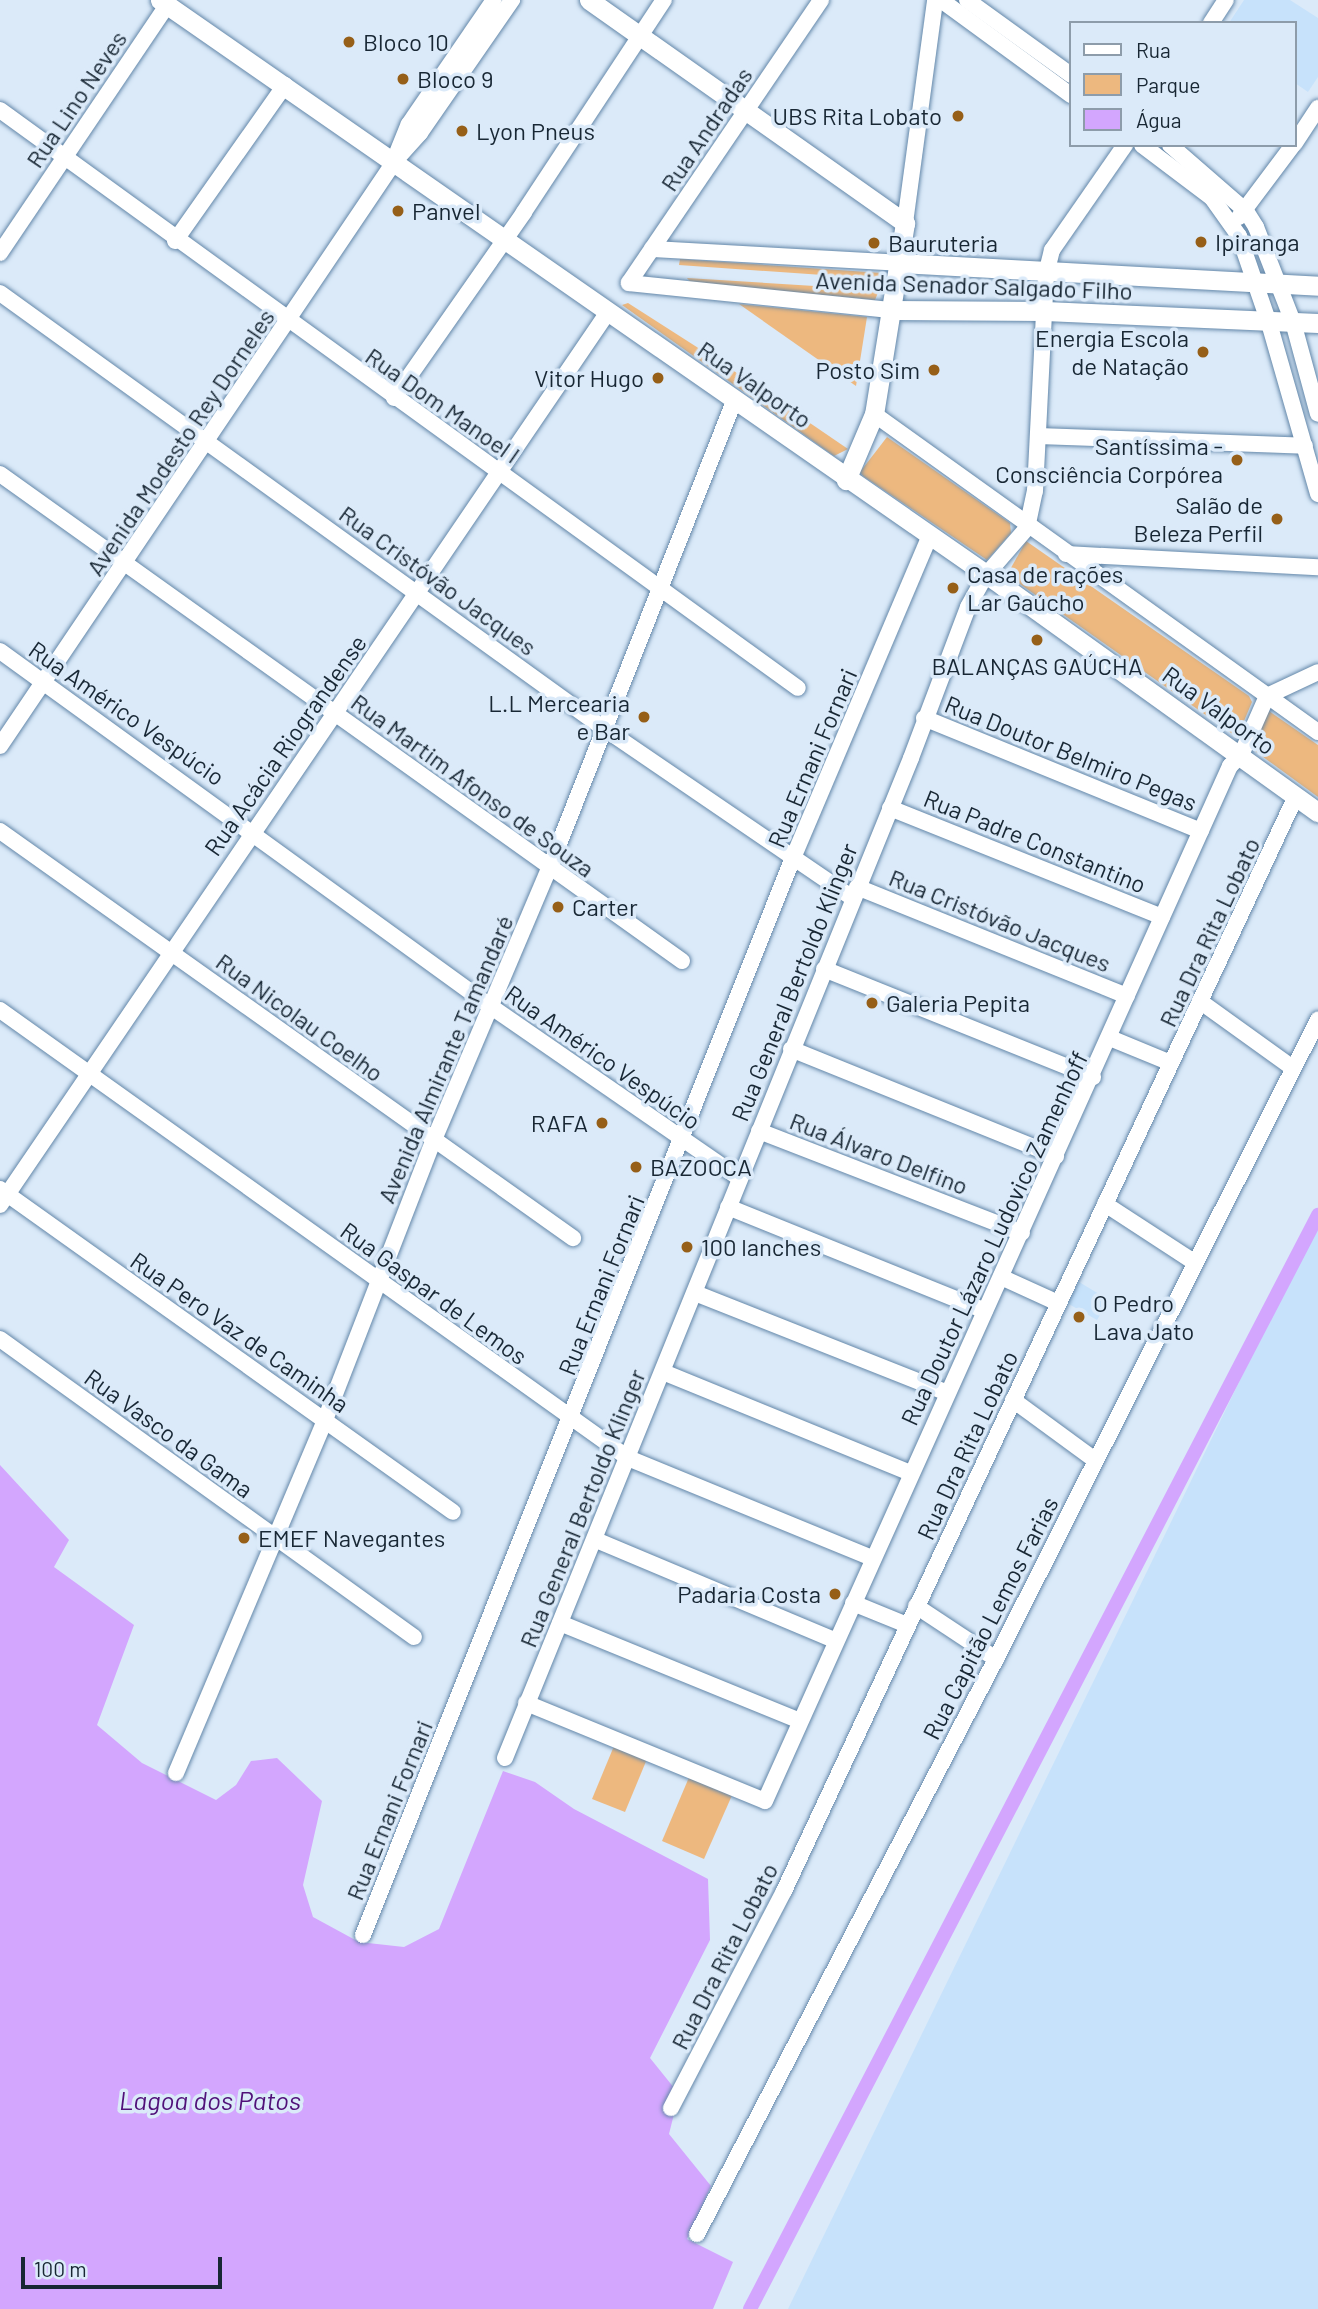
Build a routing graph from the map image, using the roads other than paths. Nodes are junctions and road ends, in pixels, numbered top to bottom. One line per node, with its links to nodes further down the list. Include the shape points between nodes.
1 (494, 0): 26 (street, via 409,124)
2 (512, 0): 26 (street, via 420,133)
3 (589, 0): 12 (main road)
4 (664, 0): 12 (street)
5 (821, 0): 19 (street, Rua Andradas)
6 (935, 0): 28 (street)
7 (942, 0): 13 (street)
8 (967, 0): 13 (street)
9 (1226, 0): 11 (street)
10 (164, 3): 15 (main road, Rua Valporto); 25 (street, Rua Lino Neves)
11 (1211, 21)
12 (640, 36): 19 (main road); 30 (street)
13 (1005, 37): 14 (street); 16 (street)
14 (1070, 74)
15 (285, 85): 26 (main road, Rua Valporto); 31 (street)
16 (1070, 93)
17 (1318, 108): 20 (street)
18 (0, 110): 25 (street, Rua Dom Manoel I)
19 (748, 110): 28 (main road); 32 (street, Rua Andradas)
20 (1297, 140)
21 (1124, 147): 35 (street, via 1063,232)
22 (1145, 147): 29 (street, via 1212,198)
23 (1172, 147): 27 (street)
24 (1292, 147): 27 (street)
25 (64, 158): 31 (street, Rua Dom Manoel I); 33 (street, Rua Lino Neves)
26 (394, 162): 30 (main road, Rua Valporto); 45 (street, Avenida Modesto Rey Dorneles)
27 (1246, 211): 29 (street); 38 (street)
28 (905, 223): 34 (main road)
29 (1232, 223): 37 (street)
30 (505, 240): 43 (main road, Rua Valporto); 48 (street)
31 (175, 241): 45 (street, Rua Dom Manoel I)
32 (652, 249): 34 (street, Avenida Senador Salgado Filho); 36 (street, Rua Andradas)
33 (0, 253)
34 (900, 263): 35 (main road, Avenida Senador Salgado Filho); 41 (main road)
35 (1046, 274): 37 (main road, Avenida Senador Salgado Filho); 42 (street)
36 (629, 283): 41 (street, Avenida Senador Salgado Filho)
37 (1257, 284): 38 (main road, Avenida Senador Salgado Filho); 46 (street)
38 (1278, 285): 39 (main road, Avenida Senador Salgado Filho); 44 (street)
39 (1318, 286)
40 (0, 293): 54 (street, Rua Cristóvão Jacques)
41 (892, 310): 42 (main road, Avenida Senador Salgado Filho); 50 (main road)
42 (1045, 311): 46 (main road, Avenida Senador Salgado Filho); 53 (street)
43 (608, 312): 49 (main road, Rua Valporto); 56 (street, Rua Acácia Riograndense)
44 (1293, 322): 46 (main road, Avenida Senador Salgado Filho); 47 (main road, Avenida Senador Salgado Filho); 51 (street)
45 (289, 323): 48 (street, Rua Dom Manoel I); 54 (street, Avenida Modesto Rey Dorneles)
46 (1269, 323): 52 (street)
47 (1318, 324)
48 (394, 398): 56 (street, Rua Dom Manoel I)
49 (735, 399): 58 (main road, Rua Valporto); 66 (street, Avenida Almirante Tamandaré)
50 (874, 414): 58 (main road); 60 (street, Rua Valporto)
51 (1318, 415): 52 (street)
52 (1297, 416): 55 (street)
53 (1038, 436): 55 (street); 60 (street)
54 (207, 442): 63 (street, Avenida Modesto Rey Dorneles); 67 (street, Rua Cristóvão Jacques)
55 (1304, 446): 59 (street)
56 (498, 473): 66 (street, Rua Dom Manoel I); 67 (street, Rua Acácia Riograndense)
57 (0, 474): 63 (street, Rua Martim Afonso de Souza)
58 (846, 480): 61 (main road, Rua Valporto)
59 (1318, 494)
60 (1027, 528): 62 (street, Rua Valporto); 65 (street, Rua General Bertoldo Klinger)
61 (930, 535): 65 (main road, Rua Valporto); 85 (street, Rua Ernani Fornari)
62 (1066, 554): 64 (street); 72 (street, Rua Valporto)
63 (125, 564): 70 (street, Avenida Modesto Rey Dorneles); 73 (street, Rua Martim Afonso de Souza)
64 (1318, 567)
65 (986, 575): 74 (street, Rua General Bertoldo Klinger, via 968,607); 78 (main road, Rua Valporto)
66 (658, 585): 71 (street, Rua Dom Manoel I); 75 (street, Avenida Almirante Tamandaré)
67 (417, 593): 73 (street, Rua Acácia Riograndense); 75 (street, Rua Cristóvão Jacques)
68 (0, 652): 70 (street, Rua Américo Vespúcio)
69 (1318, 672): 72 (street)
70 (44, 682): 77 (street, Avenida Modesto Rey Dorneles); 83 (street, Rua Américo Vespúcio)
71 (798, 688)
72 (1267, 696): 76 (street, Rua Valporto); 78 (street, Rua Doutor Lázaro Ludovico Zamenhoff)
73 (335, 713): 83 (street, Rua Acácia Riograndense); 86 (street, Rua Martim Afonso de Souza)
74 (924, 718): 80 (street, Rua General Bertoldo Klinger); 84 (street, Rua Doutor Belmiro Pegas)
75 (603, 727): 85 (street, Rua Cristóvão Jacques); 86 (street, Avenida Almirante Tamandaré)
76 (1318, 732)
77 (0, 746)
78 (1241, 755): 79 (main road, Rua Valporto); 84 (street, Rua Doutor Lázaro Ludovico Zamenhoff, via 1230,766)
79 (1296, 796): 81 (main road, Rua Valporto); 93 (street, Rua Dra Rita Lobato)
80 (890, 808): 87 (street, Rua General Bertoldo Klinger); 88 (street, Rua Padre Constantino)
81 (1318, 812)
82 (0, 831): 89 (street, Rua Nicolau Coelho)
83 (254, 831): 89 (street, Rua Acácia Riograndense); 94 (street, Rua Américo Vespúcio)
84 (1200, 831): 88 (street, Rua Doutor Lázaro Ludovico Zamenhoff)
85 (793, 858): 87 (street, Rua Cristóvão Jacques); 104 (street, Rua Ernani Fornari)
86 (549, 869): 90 (street, Rua Martim Afonso de Souza); 94 (street, Avenida Almirante Tamandaré)
87 (855, 893): 91 (street, Rua General Bertoldo Klinger); 92 (street, Rua Cristóvão Jacques)
88 (1162, 917): 92 (street, Rua Doutor Lázaro Ludovico Zamenhoff)
89 (170, 950): 101 (street, Rua Acácia Riograndense); 105 (street, Rua Nicolau Coelho)
90 (682, 961)
91 (824, 969): 98 (street, Rua General Bertoldo Klinger); 102 (street)
92 (1127, 996): 97 (street, Rua Doutor Lázaro Ludovico Zamenhoff)
93 (1201, 1002): 99 (street, Rua Dra Rita Lobato); 100 (street)
94 (490, 1006): 104 (street, Rua Américo Vespúcio); 105 (street, Avenida Almirante Tamandaré)
95 (0, 1010): 101 (street, Rua Gaspar de Lemos)
96 (1318, 1020): 100 (street, Rua Capitão Lemos Farias)
97 (1110, 1038): 99 (street); 102 (street, Rua Doutor Lázaro Ludovico Zamenhoff)
98 (791, 1049): 103 (street, Rua General Bertoldo Klinger); 106 (street)
99 (1171, 1063): 109 (street, Rua Dra Rita Lobato)
100 (1293, 1068): 113 (street, Rua Capitão Lemos Farias)
101 (89, 1072): 108 (street, Rua Acácia Riograndense); 115 (street, Rua Gaspar de Lemos)
102 (1093, 1077): 106 (street, Rua Doutor Lázaro Ludovico Zamenhoff)
103 (758, 1131): 107 (street, Rua General Bertoldo Klinger); 111 (street, Rua Álvaro Delfino)
104 (682, 1140): 107 (street, Rua Américo Vespúcio); 124 (street, Rua Ernani Fornari)
105 (433, 1142): 112 (street, Rua Nicolau Coelho); 115 (street, Avenida Almirante Tamandaré)
106 (1056, 1156): 111 (street, Rua Doutor Lázaro Ludovico Zamenhoff)
107 (739, 1178): 110 (street, Rua General Bertoldo Klinger)
108 (2, 1196): 123 (street, Rua Pero Vaz de Caminha)
109 (1105, 1204): 113 (street); 117 (street, Rua Dra Rita Lobato)
110 (728, 1207): 116 (street, Rua General Bertoldo Klinger); 118 (street)
111 (1021, 1233): 114 (street, Rua Doutor Lázaro Ludovico Zamenhoff)
112 (573, 1238)
113 (1194, 1262): 126 (street, Rua Capitão Lemos Farias)
114 (1001, 1277): 117 (street); 118 (street, Rua Doutor Lázaro Ludovico Zamenhoff)
115 (377, 1281): 123 (street, Avenida Almirante Tamandaré); 124 (street, Rua Gaspar de Lemos)
116 (695, 1293): 120 (street, Rua General Bertoldo Klinger); 121 (street)
117 (1058, 1303): 122 (street, Rua Dra Rita Lobato)
118 (985, 1311): 121 (street, Rua Doutor Lázaro Ludovico Zamenhoff)
119 (0, 1339): 129 (street, Rua Vasco da Gama)
120 (663, 1372): 125 (street, Rua General Bertoldo Klinger); 127 (street)
121 (947, 1392): 127 (street, Rua Doutor Lázaro Ludovico Zamenhoff)
122 (1013, 1401): 126 (street); 133 (street, Rua Dra Rita Lobato)
123 (325, 1420): 128 (street, Rua Pero Vaz de Caminha); 129 (street, Avenida Almirante Tamandaré)
124 (572, 1420): 125 (street, Rua Gaspar de Lemos); 143 (street, Rua Ernani Fornari)
125 (628, 1458): 130 (street, Rua General Bertoldo Klinger); 131 (street, Rua Gaspar de Lemos)
126 (1095, 1460): 138 (street, Rua Capitão Lemos Farias)
127 (910, 1473): 131 (street, Rua Doutor Lázaro Ludovico Zamenhoff)
128 (453, 1512)
129 (274, 1537): 136 (street, Rua Vasco da Gama); 142 (street, Avenida Almirante Tamandaré)
130 (596, 1540): 134 (street, Rua General Bertoldo Klinger); 137 (street)
131 (872, 1558): 132 (street, Rua Doutor Lázaro Ludovico Zamenhoff)
132 (853, 1603): 135 (street); 137 (street, Rua Doutor Lázaro Ludovico Zamenhoff)
133 (916, 1606): 135 (street, Rua Dra Rita Lobato); 138 (street)
134 (560, 1623): 139 (street, Rua General Bertoldo Klinger); 140 (street)
135 (908, 1625): 144 (street, Rua Dra Rita Lobato, via 784,1891)
136 (414, 1637)
137 (834, 1640): 140 (street, Rua Doutor Lázaro Ludovico Zamenhoff)
138 (996, 1659): 145 (street, Rua Capitão Lemos Farias)
139 (526, 1703): 140 (street, Rua Doutor Lázaro Ludovico Zamenhoff, via 765,1801); 141 (street, Rua General Bertoldo Klinger)
140 (800, 1721)
141 (505, 1758)
142 (176, 1773)
143 (363, 1935)
144 (671, 2108)
145 (696, 2234)

